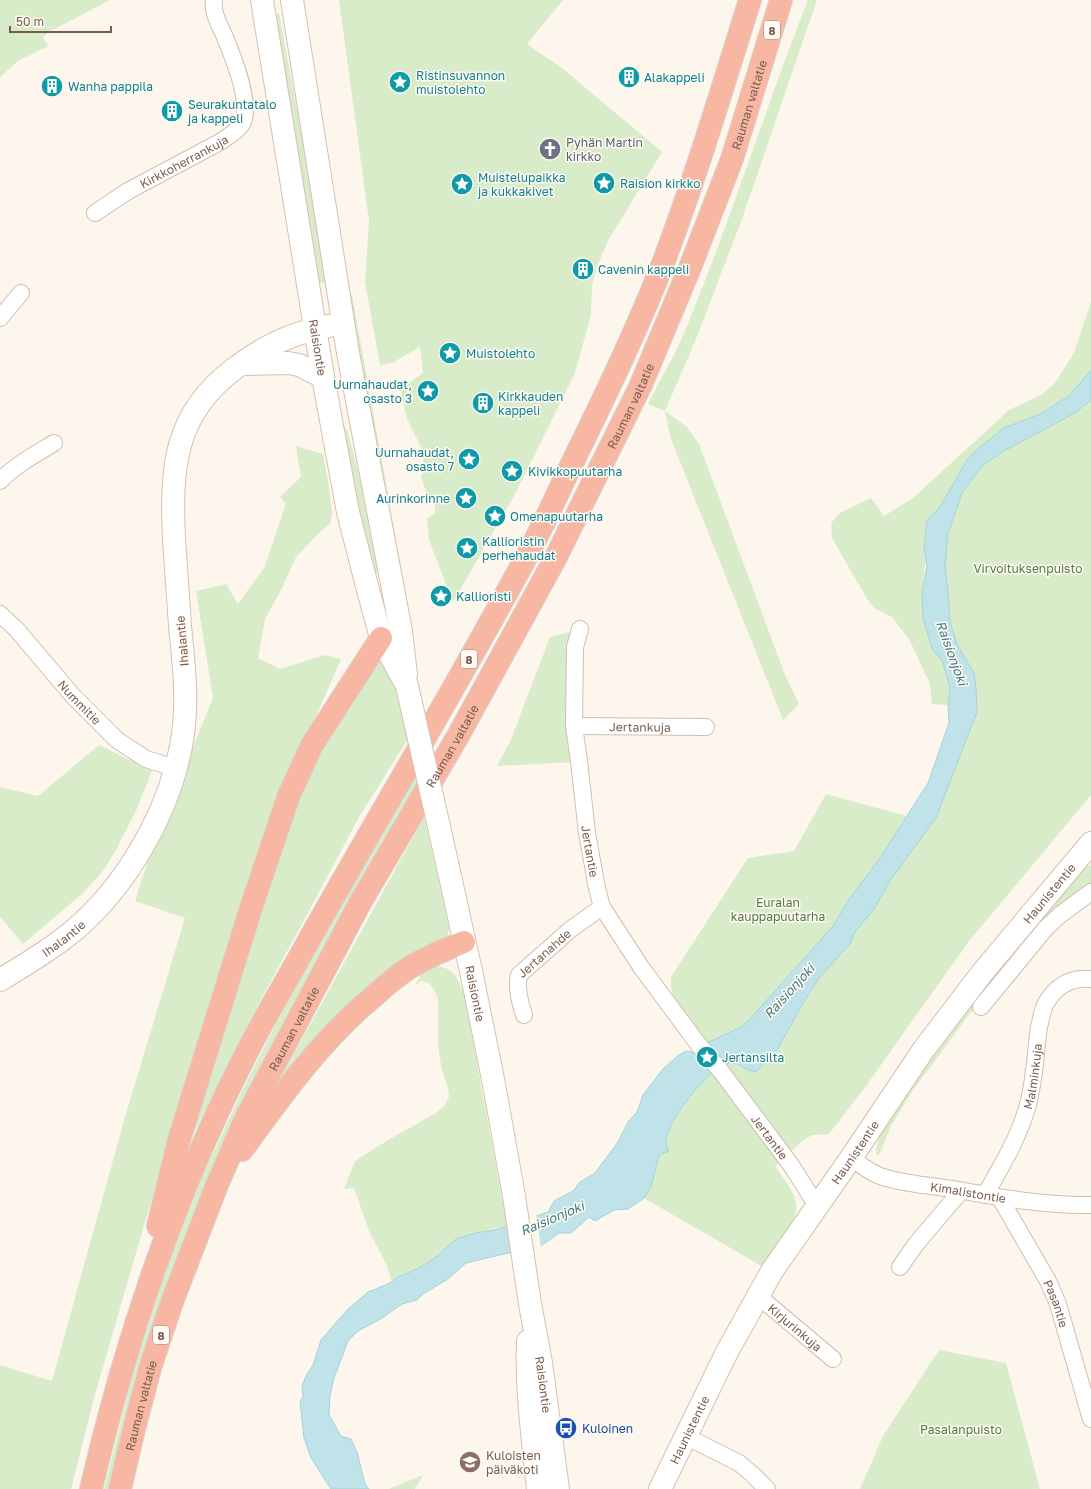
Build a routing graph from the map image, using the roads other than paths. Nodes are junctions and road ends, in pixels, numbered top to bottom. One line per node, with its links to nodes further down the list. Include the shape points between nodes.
1 (214, 0): 8 (street, Kirkkoherrankuja, via 214,11 244,94 245,110 242,124 220,142 128,191)
2 (262, 0): 12 (main road, Raisiontie)
3 (292, 0): 11 (main road, Raisiontie)
4 (750, 0): 40 (highway, 8, via 665,259 616,374 532,546 241,1062 194,1166)
5 (781, 0): 7 (highway, Rauman valtatie / 8)
6 (794, 0): 7 (highway)
7 (763, 59): 33 (highway, Rauman valtatie / 8, via 732,159 640,387 555,559 458,736 360,903 246,1118)
8 (96, 213)
9 (22, 293): 10 (street)
10 (0, 318)
11 (343, 324): 12 (main road, Ihalantie); 20 (main road, Raisiontie, via 401,631)
12 (315, 328): 13 (main road, Ihalantie, via 272,345); 14 (main road, Raisiontie)
13 (240, 364): 14 (main road, via 288,363 299,365); 23 (main road, Ihalantie, via 212,387 195,410 182,437 174,471 173,511 177,590 185,681 184,723)
14 (323, 378): 19 (main road, Raisiontie, via 348,512)
15 (54, 443): 16 (street, via 6,474)
16 (0, 481)
17 (0, 614): 23 (street, Nummitie, via 17,630 73,696 117,740 146,759)
18 (580, 629): 21 (street, Jertantie, via 575,647)
19 (381, 638): 20 (main road, Raisiontie); 40 (highway, via 312,745 289,795 179,1140 160,1216)
20 (407, 686): 27 (main road, Raisiontie, bridge)
21 (574, 726): 22 (street, Jertankuja); 26 (street, Jertantie, via 587,833)
22 (706, 727)
23 (175, 768): 29 (main road, Ihalantie, via 169,790 149,834 118,883 102,902 60,941)
24 (1089, 850): 32 (main road, Haunistentie, via 947,1017)
25 (1091, 892): 30 (street, Haunistentie, via 1046,928)
26 (602, 907): 31 (street, Jertanahde, via 571,929 519,975 519,997); 37 (street, Jertantie, via 641,967 720,1070)
27 (464, 942): 33 (highway, via 409,968 364,1004 301,1070); 41 (main road, Raisiontie, via 493,1079)
28 (1091, 979): 35 (street, Malminkuja, via 1082,978 1067,982 1045,1004 1035,1050 1033,1083 1028,1107)
29 (0, 980)
30 (981, 1007)
31 (524, 1015)
32 (851, 1158): 34 (street, Kimalistontie, via 879,1175 893,1180); 37 (main road, Haunistentie)
33 (217, 1185): 46 (highway, Rauman valtatie / 8, via 151,1365)
34 (961, 1190): 35 (street, Kimalistontie); 38 (street)
35 (992, 1197): 36 (street, Kimalistontie, via 1065,1206); 43 (street, Pasantie, via 1038,1262 1051,1287)
36 (1091, 1205)
37 (818, 1206): 39 (main road, Haunistentie)
38 (900, 1267)
39 (757, 1296): 42 (street, Kirjurinkuja); 44 (main road, Haunistentie)
40 (144, 1298): 45 (highway, 8, via 105,1430)
41 (530, 1304): 47 (main road, Raisiontie, via 527,1368); 48 (main road, Raisiontie, via 542,1363)
42 (833, 1359)
43 (1091, 1419)
44 (687, 1437): 49 (main road, Haunistentie); 50 (street, via 738,1463)
45 (91, 1489)
46 (120, 1489)
47 (538, 1489)
48 (558, 1489)
49 (660, 1489)
50 (767, 1489)

